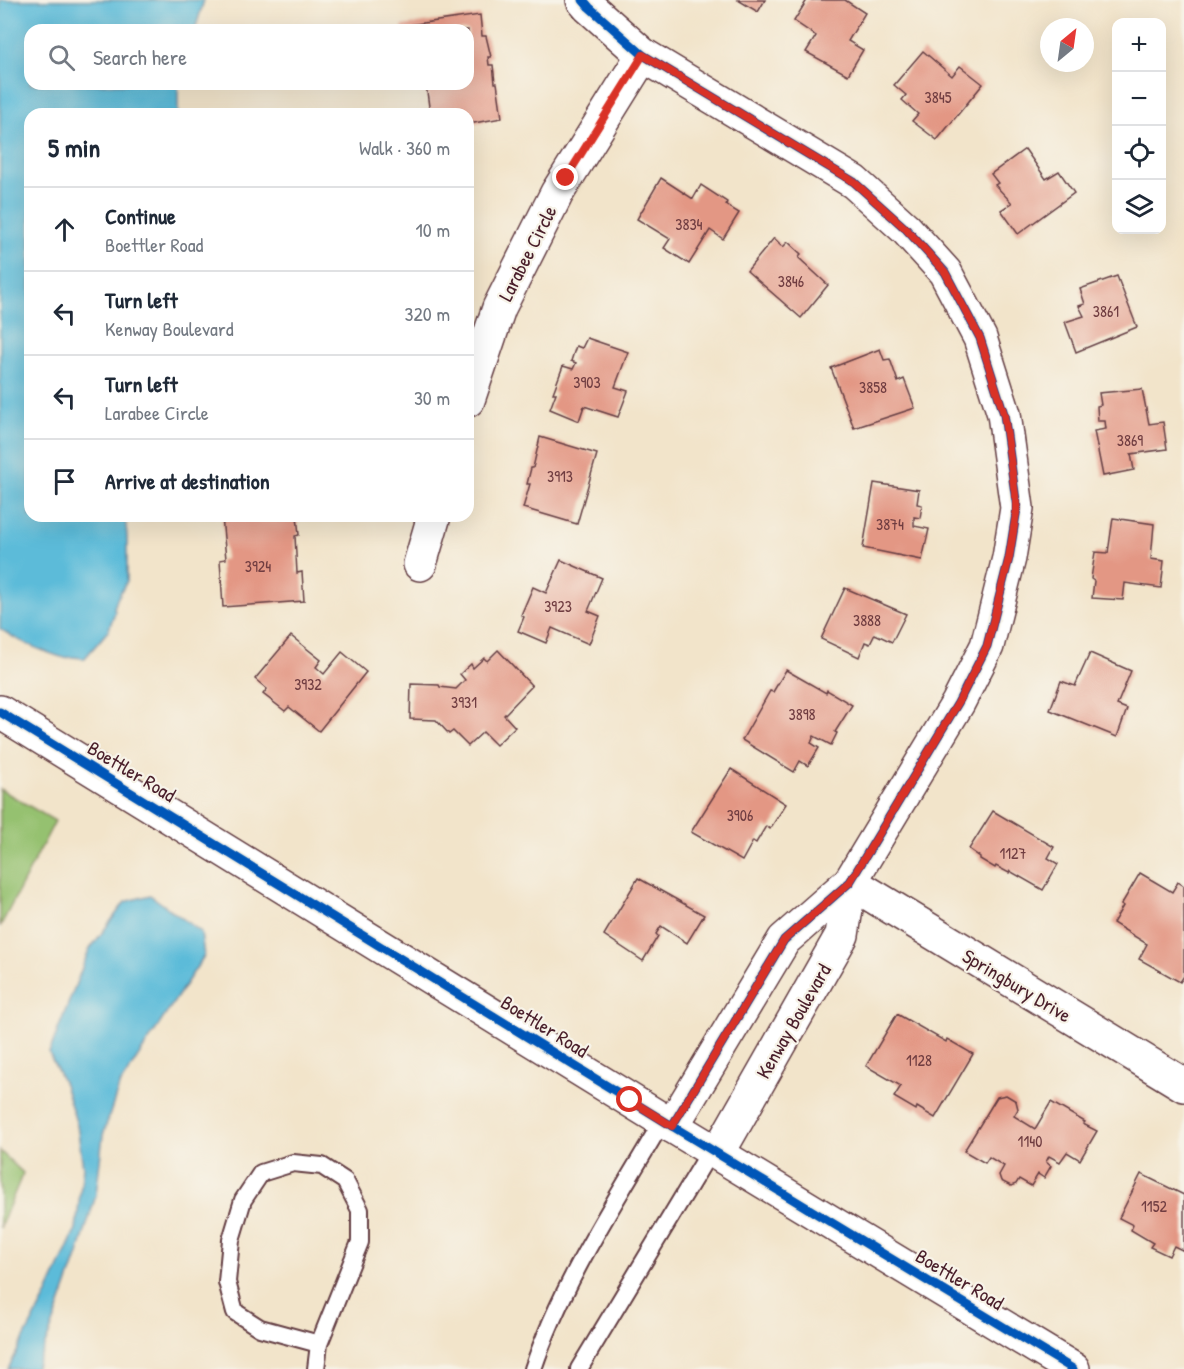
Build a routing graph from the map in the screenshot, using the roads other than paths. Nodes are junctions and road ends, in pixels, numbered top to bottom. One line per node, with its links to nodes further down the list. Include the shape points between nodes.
1 (583, 0): 2 (street, Kenway Boulevard)
2 (643, 55): 3 (street, Larabee Circle, via 556,194 499,308); 7 (street, Kenway Boulevard, via 854,182 906,229 945,272 980,338 1004,414 1017,508 987,646 953,713)
3 (474, 382)
4 (432, 522): 5 (street)
5 (420, 564)
6 (0, 712): 9 (street, Boettler Road)
7 (850, 882): 8 (street, Springbury Drive); 9 (street, Kenway Boulevard, via 784,940); 10 (street, Kenway Boulevard, via 842,935)
8 (1184, 1085)
9 (668, 1123): 10 (street, Boettler Road); 13 (lane, via 578,1266)
10 (714, 1152): 14 (lane); 15 (street, Boettler Road)
11 (318, 1344): 11 (lane, via 360,1242 360,1210 345,1181 322,1166 293,1163 261,1173 243,1200 231,1240 227,1282 235,1312 260,1328); 12 (lane)
12 (316, 1369)
13 (533, 1369)
14 (579, 1369)
15 (1072, 1369)

